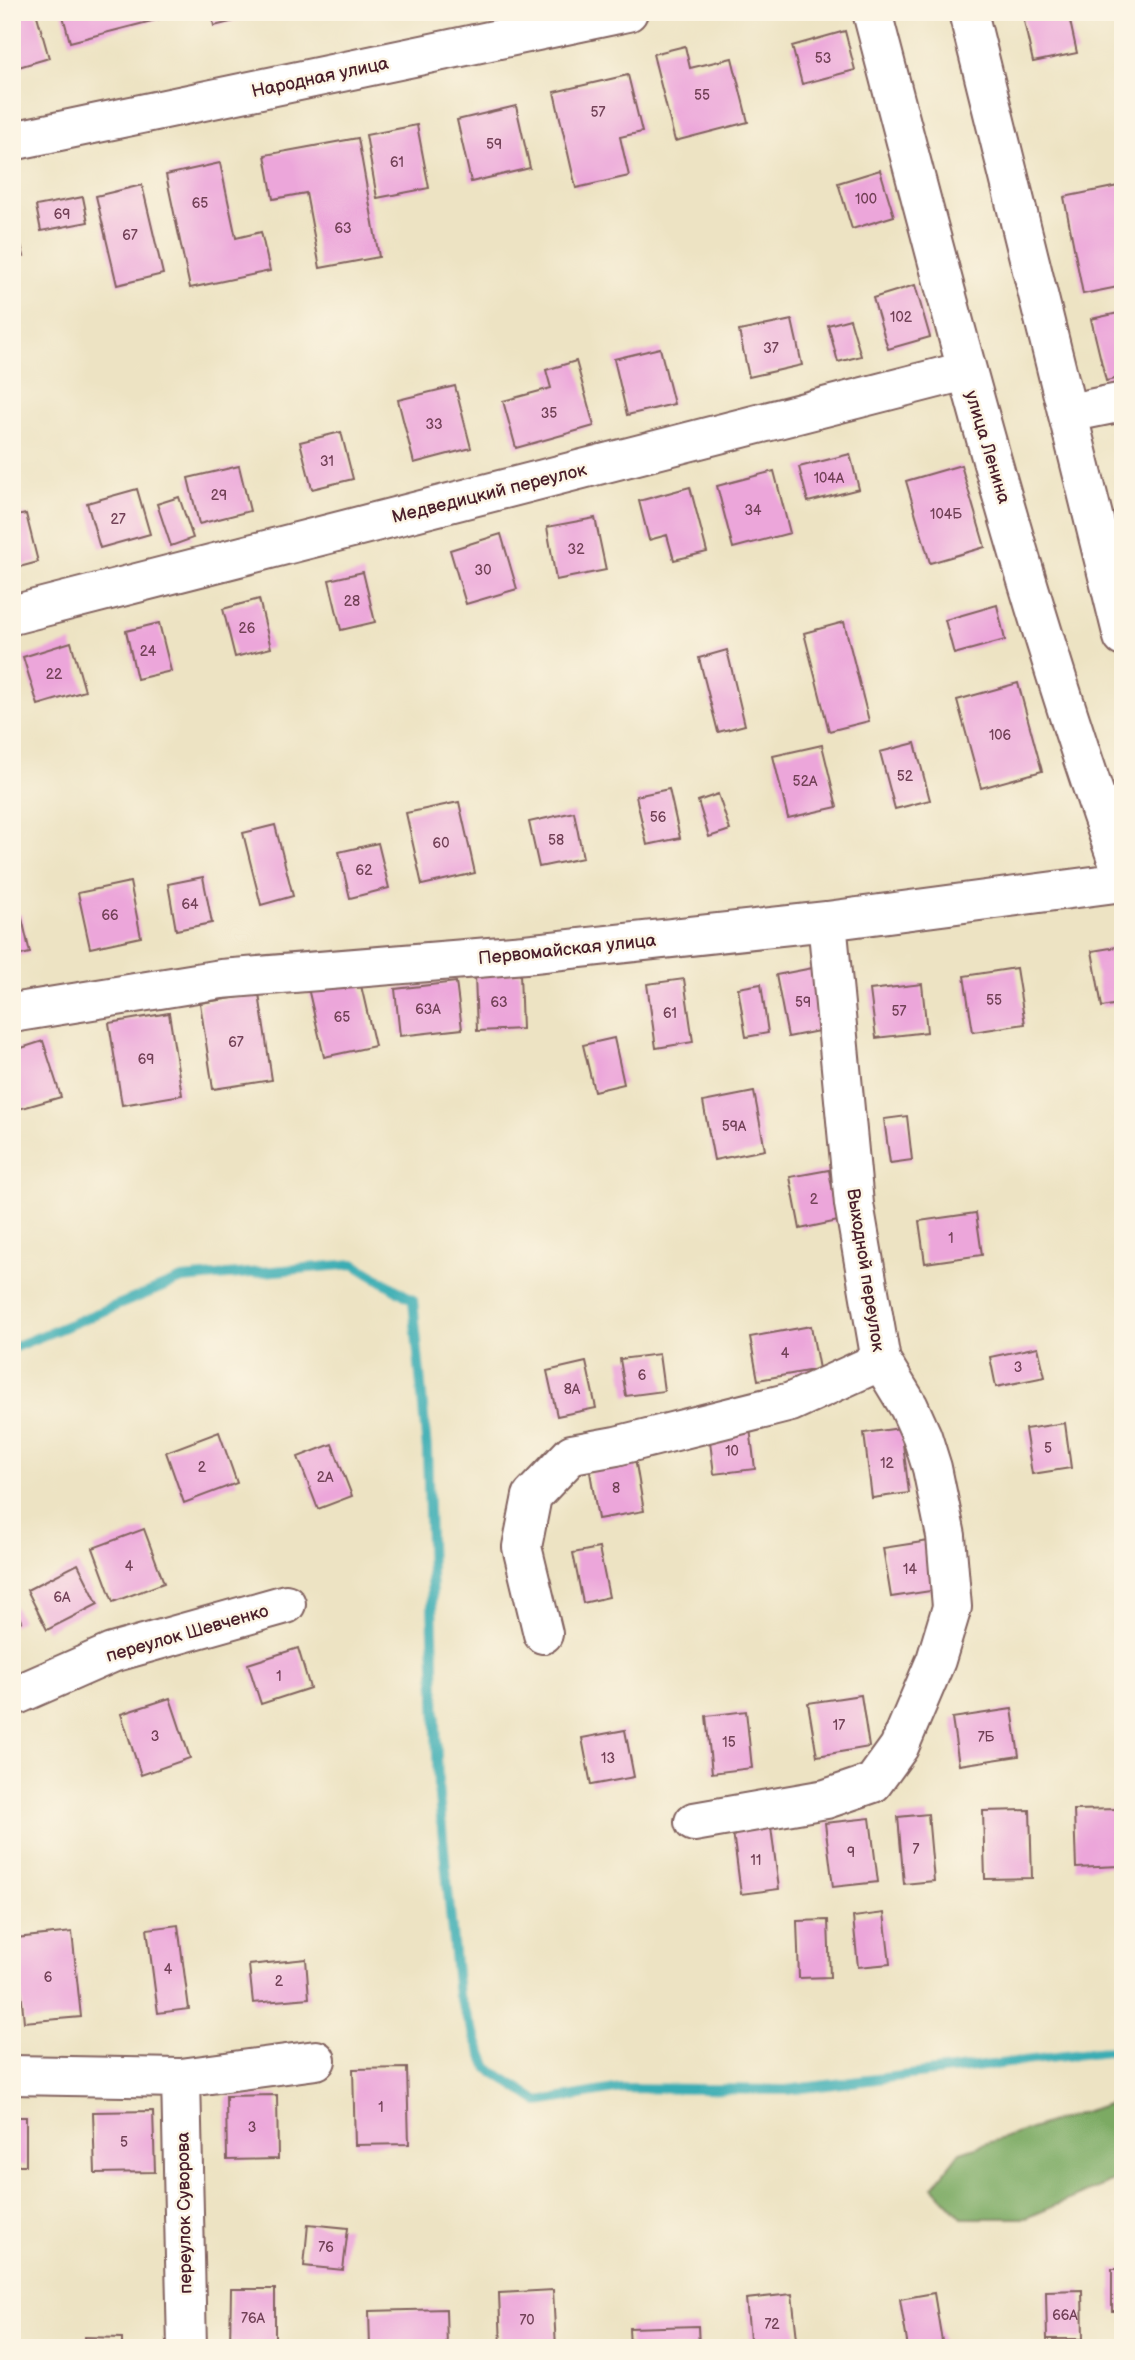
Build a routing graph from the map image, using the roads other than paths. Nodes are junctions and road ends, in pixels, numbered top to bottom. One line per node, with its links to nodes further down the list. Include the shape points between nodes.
1 (628, 12): 4 (street, Народная улица)
2 (872, 12): 5 (street, улица Ленина)
3 (968, 12): 7 (street)
4 (12, 141)
5 (965, 371): 8 (street, Медведицкий переулок); 10 (street, улица Ленина, via 1079,753)
6 (1123, 402): 7 (street)
7 (1069, 413): 9 (street)
8 (12, 615)
9 (1123, 637)
10 (1123, 876)
11 (1123, 882): 12 (street, Первомайская улица)
12 (827, 921): 13 (street, Первомайская улица, via 525,954 221,979); 14 (street, Выходной переулок, via 854,1204)
13 (12, 1013)
14 (881, 1361): 16 (street, via 791,1402 572,1454 532,1496 522,1547); 18 (street, Выходной переулок, via 922,1436 946,1536 952,1607 936,1660 899,1747 873,1783 826,1799)
15 (286, 1604): 17 (street, переулок Шевченко, via 112,1653)
16 (543, 1634)
17 (12, 1698)
18 (694, 1822)
19 (316, 2060): 21 (street)
20 (12, 2075): 21 (street)
21 (181, 2078): 22 (street, переулок Суворова)
22 (187, 2348)

